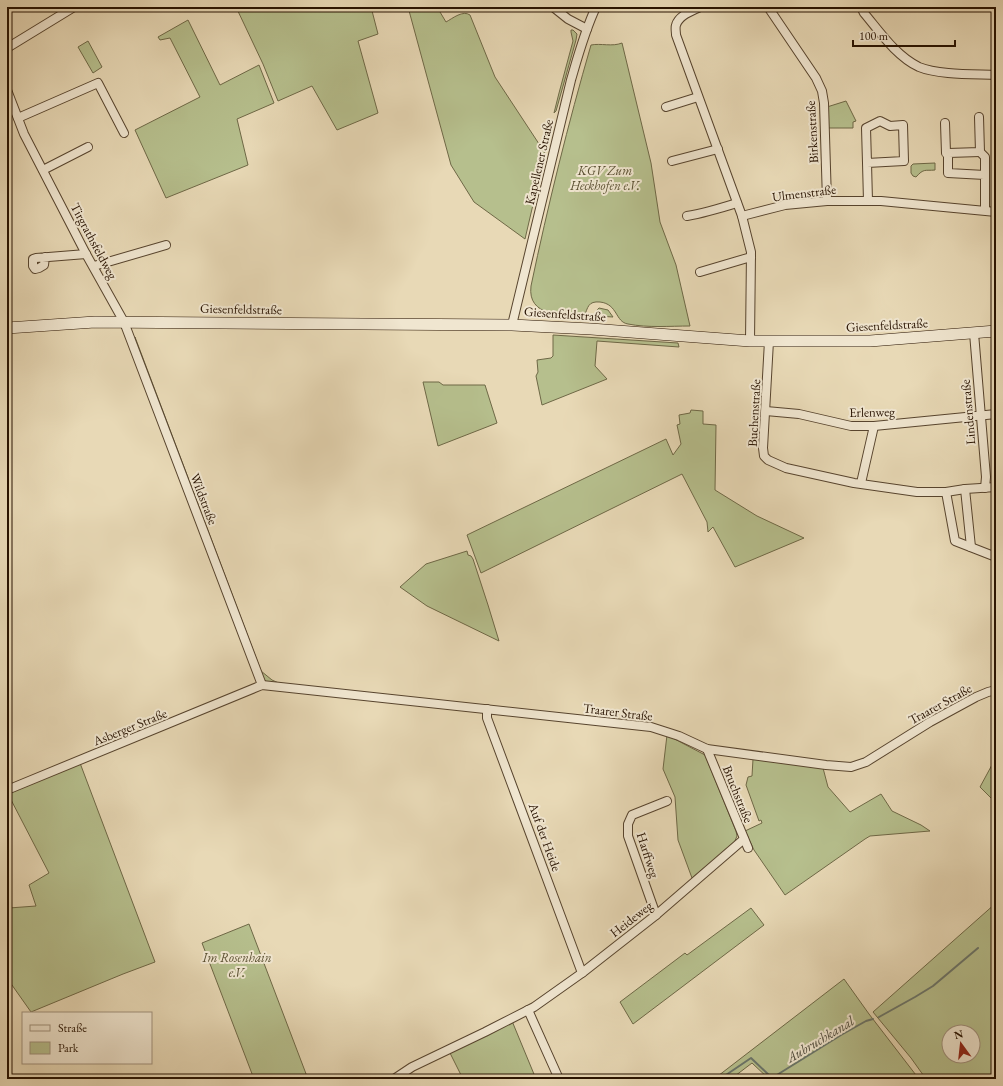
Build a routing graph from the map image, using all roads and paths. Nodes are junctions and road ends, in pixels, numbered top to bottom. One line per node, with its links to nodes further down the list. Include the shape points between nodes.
1 (74, 7): 7 (street)
2 (553, 7): 9 (street)
3 (596, 7): 9 (street, Kapellener Straße)
4 (700, 7): 8 (street)
5 (768, 7): 27 (street, Birkenstraße, via 822,91)
6 (861, 7): 11 (street, via 895,49 920,67 961,74)
7 (61, 10): 10 (street)
8 (683, 11): 13 (street, via 675,26 676,35)
9 (587, 29): 41 (street, Kapellener Straße, via 571,80)
10 (7, 48)
11 (996, 74)
12 (7, 90): 15 (street, Tirgrathsfeldweg)
13 (698, 97): 14 (street); 20 (street)
14 (666, 107)
15 (18, 118): 18 (street, via 98,83); 25 (street, Tirgrathsfeldweg)
16 (979, 118): 21 (street)
17 (945, 123): 22 (street)
18 (124, 133)
19 (88, 147): 25 (street)
20 (718, 149): 23 (street); 29 (street)
21 (980, 152): 22 (street); 26 (street, via 985,157)
22 (948, 153): 26 (street, via 948,173)
23 (672, 161)
24 (867, 163): 24 (street, via 904,161 903,125 890,126 880,121 866,128); 28 (street)
25 (43, 170): 35 (street, Tirgrathsfeldweg)
26 (985, 175): 30 (street)
27 (826, 201): 28 (street, Ulmenstraße); 33 (street, Ulmenstraße, via 786,205)
28 (868, 201): 30 (street, Ulmenstraße)
29 (738, 203): 32 (street); 33 (street)
30 (985, 210): 31 (street, Ulmenstraße)
31 (996, 212)
32 (687, 216)
33 (742, 216): 37 (street)
34 (166, 245): 38 (street)
35 (86, 254): 36 (street); 38 (street, Tirgrathsfeldweg)
36 (46, 257)
37 (751, 257): 39 (street); 45 (street)
38 (94, 266): 40 (street, Tirgrathsfeldweg)
39 (700, 272)
40 (128, 322): 41 (main road, Giesenfeldstraße); 42 (main road, Giesenfeldstraße); 58 (street, Wildstraße)
41 (512, 325): 45 (main road, Giesenfeldstraße)
42 (7, 328)
43 (996, 331): 44 (main road, Giesenfeldstraße)
44 (974, 333): 46 (main road, Giesenfeldstraße, via 870,341); 49 (street, Lindenstraße)
45 (750, 341): 46 (main road, Giesenfeldstraße)
46 (769, 341): 47 (street, Buchenstraße)
47 (766, 411): 50 (street, Erlenweg, via 798,414 851,426); 51 (street, Buchenstraße, via 763,448 764,456 768,460 786,468)
48 (996, 414): 49 (street, Erlenweg)
49 (980, 416): 50 (street, Erlenweg); 53 (street, Lindenstraße)
50 (874, 426): 51 (street)
51 (861, 483): 55 (street, Buchenstraße, via 917,492)
52 (996, 487): 53 (street, Buchenstraße)
53 (985, 488): 54 (street, Buchenstraße)
54 (965, 489): 55 (street, Buchenstraße); 56 (street)
55 (946, 492): 56 (street, via 955,541)
56 (971, 547): 57 (street)
57 (996, 557)
58 (262, 685): 60 (street, Traarer Straße); 62 (street, Asberger Straße)
59 (996, 690): 61 (street, Traarer Straße, via 963,704 866,762 850,768)
60 (487, 709): 61 (street, Traarer Straße, via 651,727 680,736); 67 (street, Auf der Heide, via 487,718)
61 (707, 749): 64 (street, Bruchstraße)
62 (7, 790)
63 (667, 801): 66 (street, Harffweg, via 632,815 628,824 628,836)
64 (744, 839): 65 (street, Bruchstraße); 66 (street, Heideweg)
65 (748, 848)
66 (656, 915): 67 (street, Heideweg)
67 (582, 973): 68 (street, Heideweg)
68 (528, 1010): 69 (street, Heideweg, via 412,1067); 70 (street)
69 (394, 1079)
70 (559, 1079)

